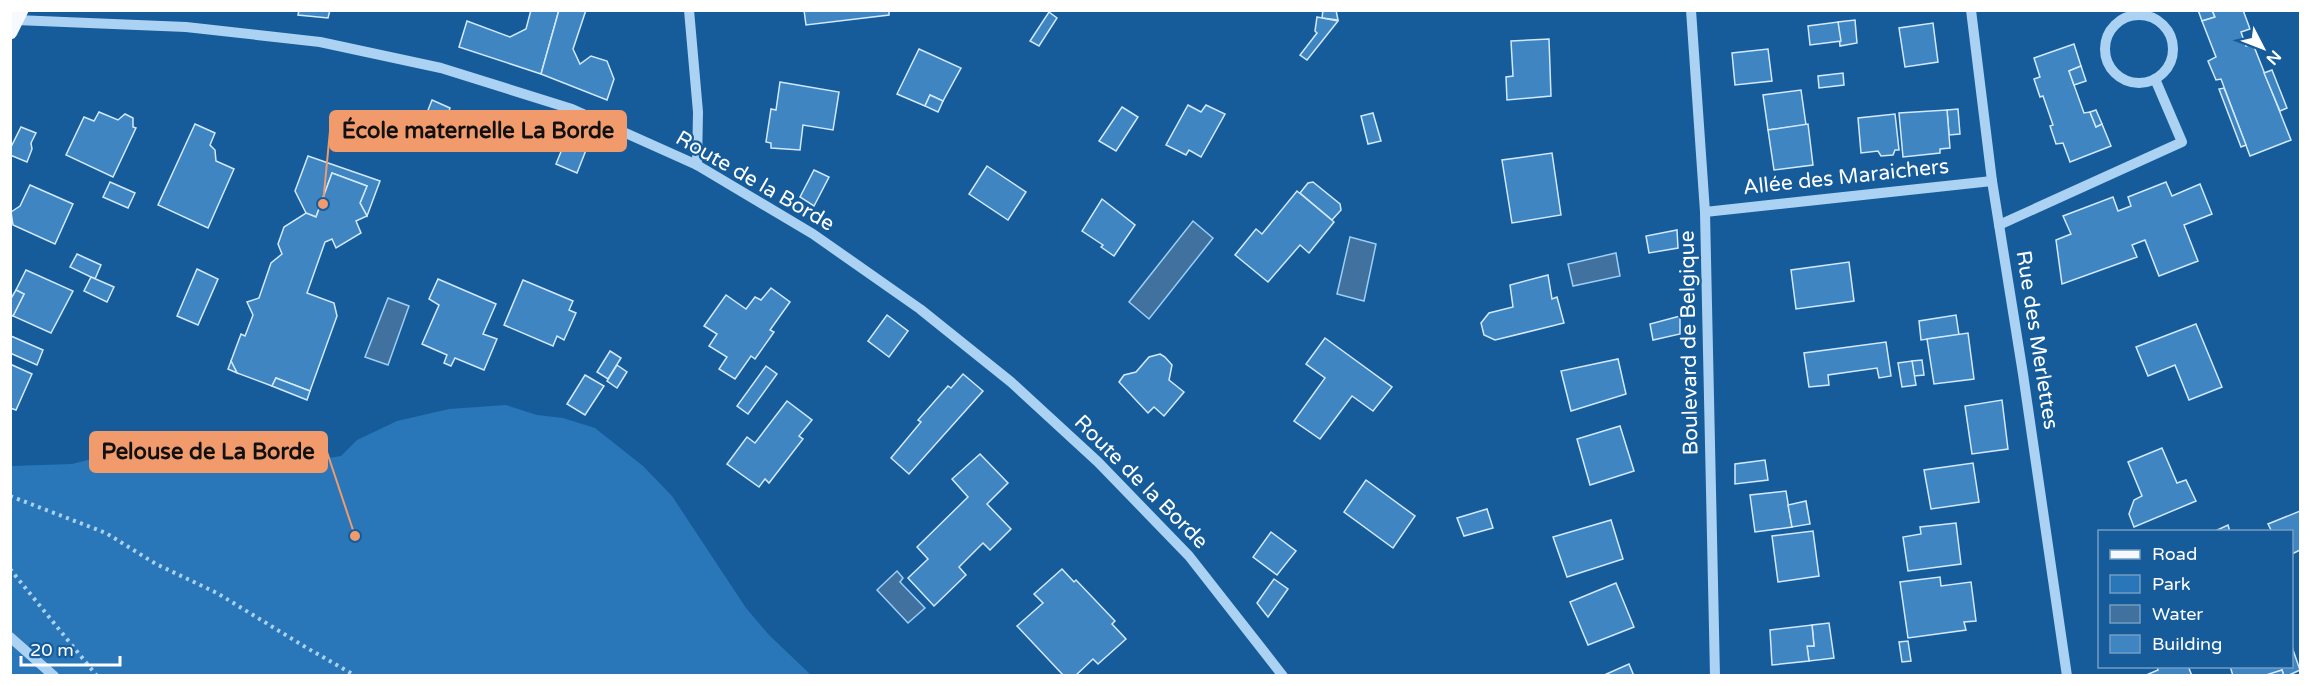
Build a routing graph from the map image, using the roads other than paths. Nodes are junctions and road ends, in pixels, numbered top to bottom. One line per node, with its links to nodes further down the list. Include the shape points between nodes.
1 (689, 10): 6 (street, via 698,112)
2 (1691, 10): 8 (street, Boulevard de Belgique)
3 (1971, 10): 7 (street, Rue des Merlettes)
4 (16, 21): 6 (street, Route de la Borde, via 186,27 320,42 441,68 572,109)
5 (2155, 79): 5 (street, via 2170,62 2172,39 2159,21 2148,16 2126,17 2117,23 2106,42 2109,63 2123,79); 9 (street, via 2182,142)
6 (697, 165): 12 (street, Route de la Borde, via 813,234 920,309 1011,382 1098,462 1189,556)
7 (1992, 181): 8 (street, Allée des Maraichers); 9 (street, Rue des Merlettes)
8 (1705, 212): 13 (street, Boulevard de Belgique)
9 (1999, 225): 14 (street, Rue des Merlettes)
10 (10, 637): 11 (street)
11 (54, 675)
12 (1283, 675)
13 (1715, 675)
14 (2067, 675)

